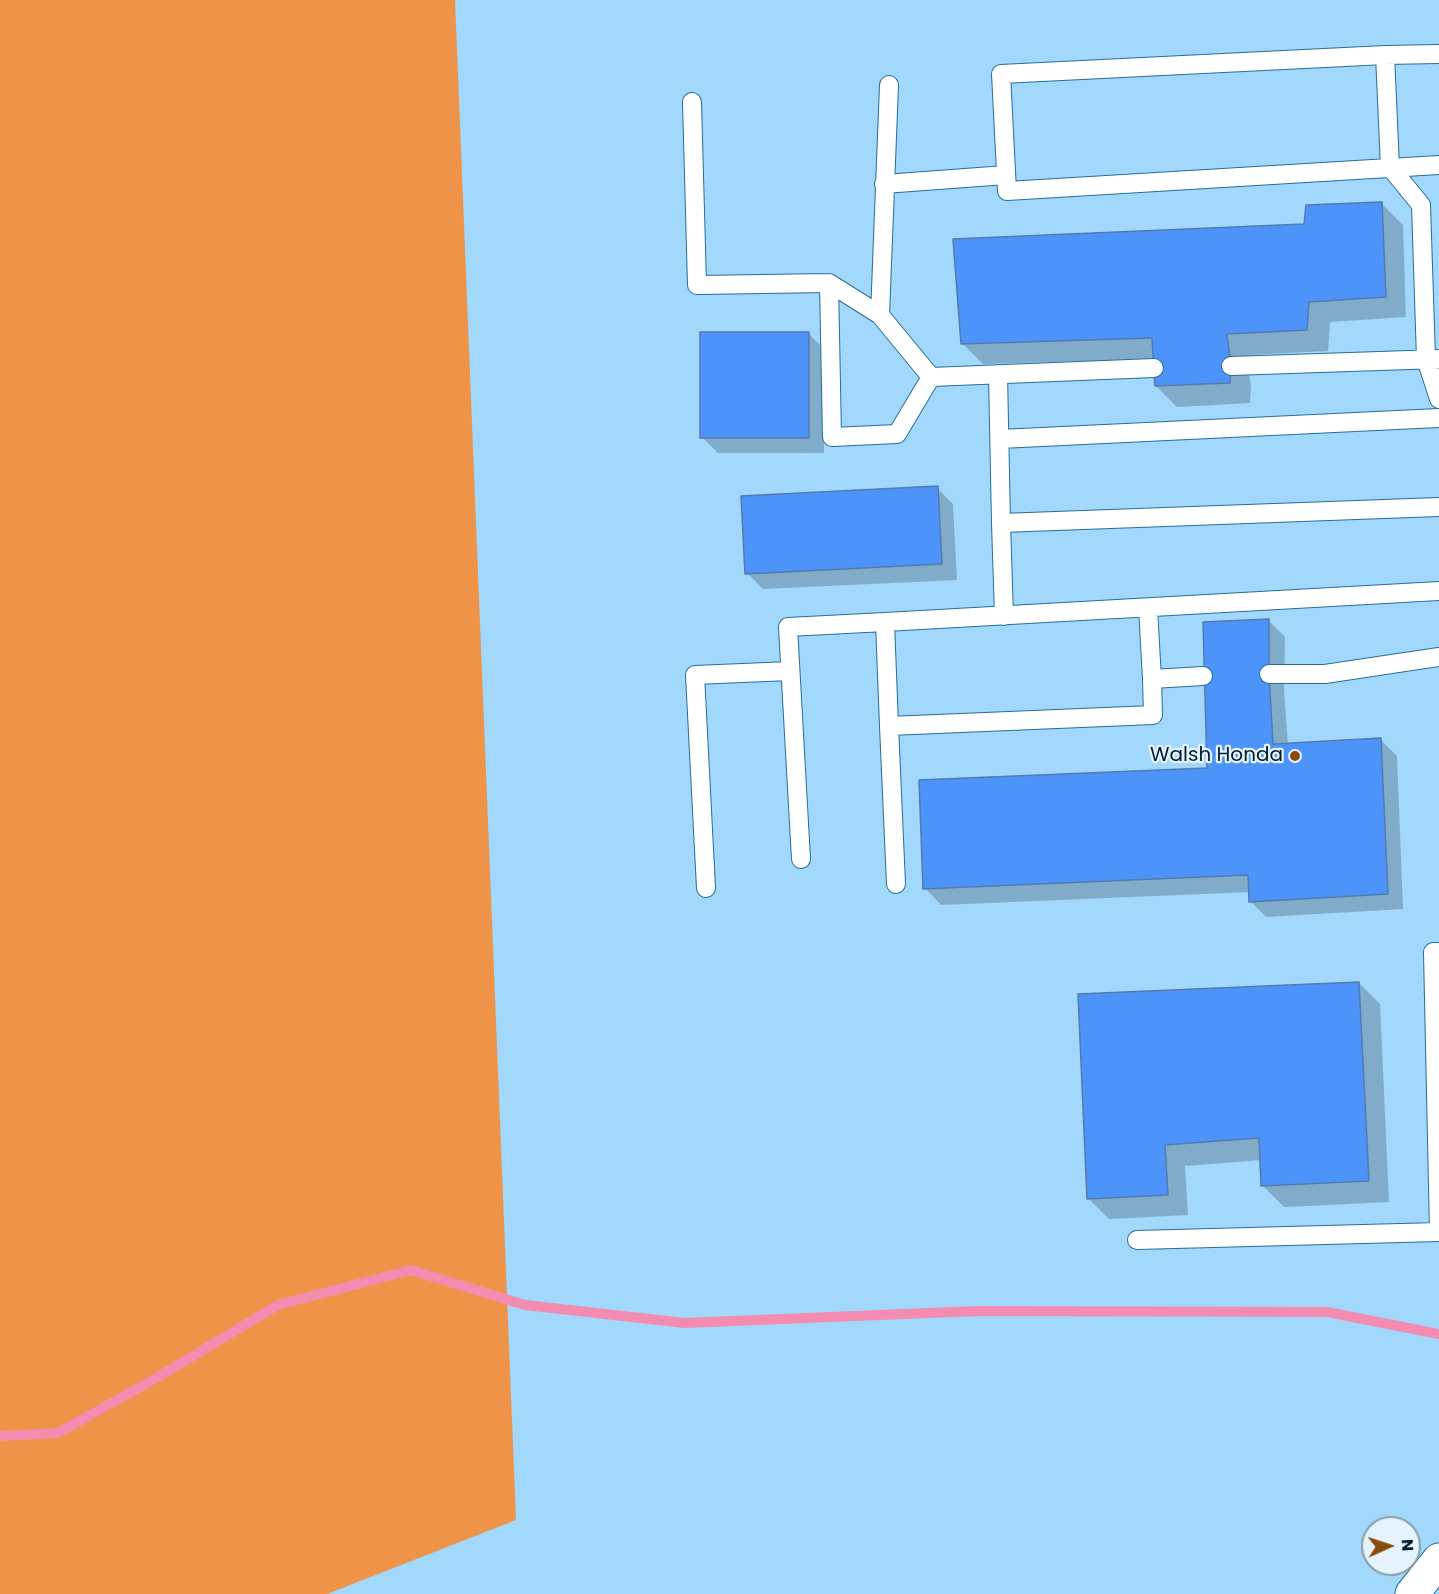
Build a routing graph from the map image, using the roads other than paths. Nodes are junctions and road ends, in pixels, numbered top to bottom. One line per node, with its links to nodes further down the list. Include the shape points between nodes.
1 (1439, 54): 2 (lane)
2 (1385, 55): 6 (lane); 7 (lane, via 1001,75)
3 (889, 85): 8 (lane)
4 (692, 102): 9 (lane, via 697,285)
5 (1439, 165): 6 (lane)
6 (1390, 167): 7 (lane, via 1007,190); 11 (lane, via 1421,205)
7 (1006, 175): 8 (lane)
8 (884, 184): 10 (lane)
9 (829, 283): 10 (lane); 15 (lane, via 832,437 897,434)
10 (880, 315): 15 (lane)
11 (1432, 359): 12 (lane); 16 (lane)
12 (1231, 366)
13 (1154, 368): 14 (lane)
14 (998, 374): 15 (lane); 18 (lane)
15 (932, 377)
16 (1439, 399)
17 (1439, 418): 18 (lane)
18 (1000, 439): 20 (lane)
19 (1439, 507): 20 (lane)
20 (1001, 524): 23 (lane)
21 (1439, 591): 22 (lane)
22 (1148, 608): 23 (lane); 29 (lane)
23 (1004, 615): 24 (lane)
24 (885, 622): 26 (lane, via 788,627); 30 (lane)
25 (1439, 657): 27 (lane, via 1325,674)
26 (790, 671): 31 (lane); 33 (lane, via 695,675)
27 (1269, 674)
28 (1203, 676): 29 (lane)
29 (1152, 679): 30 (lane, via 1153,715)
30 (889, 726): 32 (lane)
31 (801, 859)
32 (896, 884)
33 (706, 888)
34 (1439, 952): 35 (lane, via 1433,952)
35 (1439, 1232): 36 (lane)
36 (1137, 1240)
37 (1439, 1560): 38 (street)
38 (1412, 1594)

